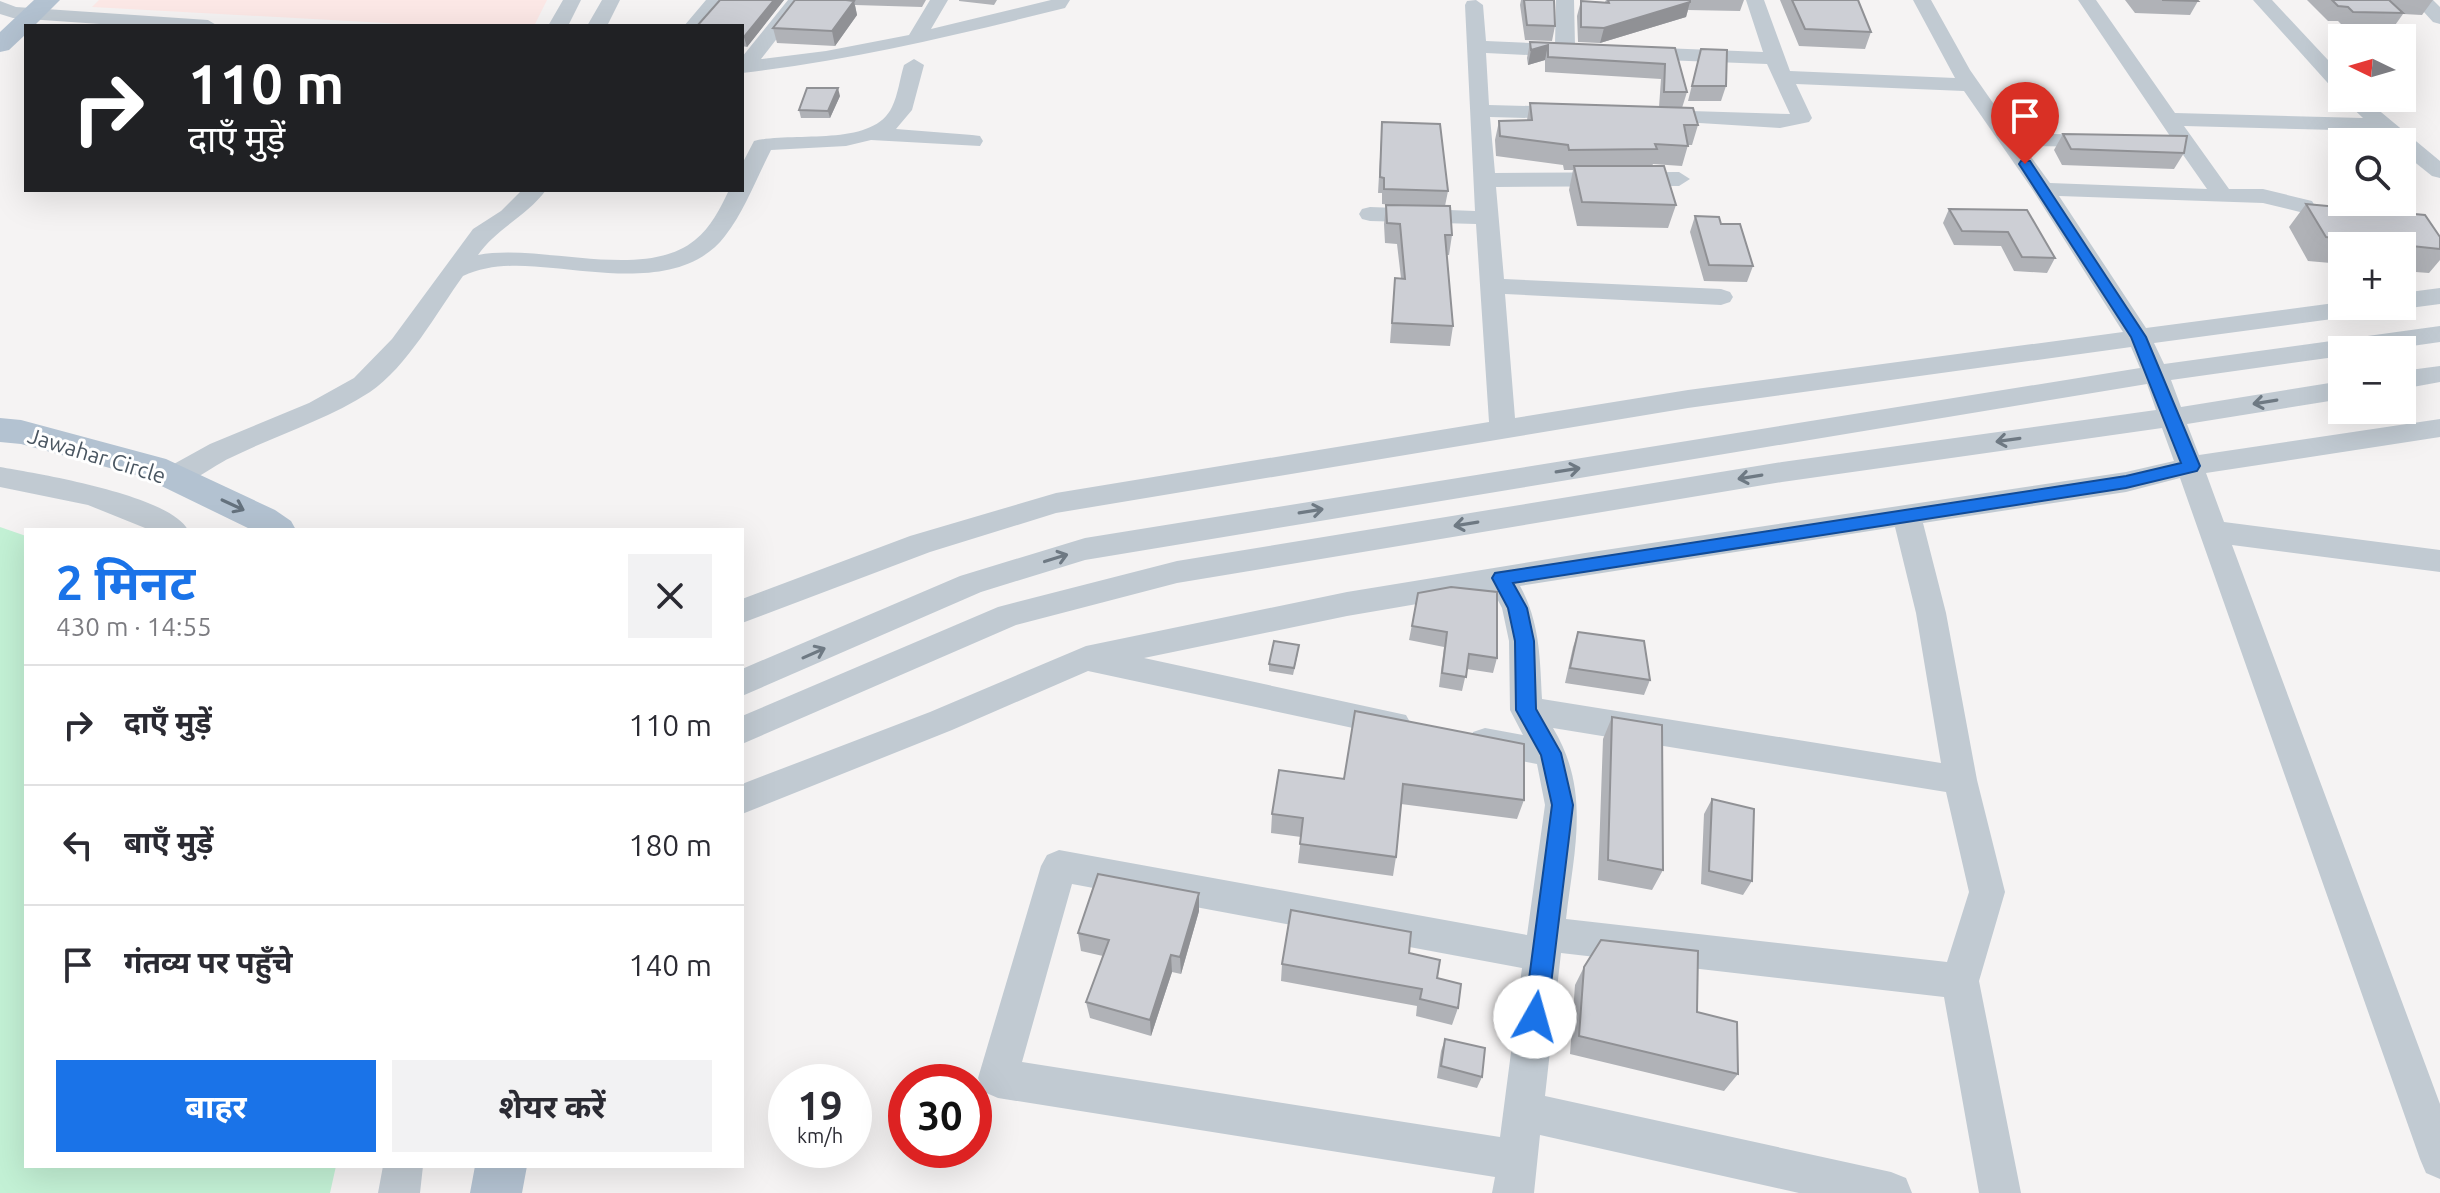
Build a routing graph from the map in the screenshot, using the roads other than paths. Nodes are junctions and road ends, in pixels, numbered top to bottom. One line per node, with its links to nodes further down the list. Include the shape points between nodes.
1 (73, 0): 15 (street)
2 (572, 0): 18 (street)
3 (611, 0): 19 (street)
4 (716, 0): 20 (street)
5 (798, 0): 26 (street)
6 (939, 0): 21 (street)
7 (1061, 0): 21 (street)
8 (1565, 0): 24 (street)
9 (1755, 0): 28 (street)
10 (1922, 0): 30 (street)
11 (2087, 0): 35 (street)
12 (2262, 0): 29 (street)
13 (2422, 0): 16 (street)
14 (1474, 5): 23 (street)
15 (25, 10): 17 (street); 22 (main road)
16 (2440, 18)
17 (185, 24)
18 (559, 24)
19 (598, 24)
20 (696, 24)
21 (916, 39): 27 (street)
22 (0, 45)
23 (1478, 47): 24 (street); 31 (street)
24 (1565, 50): 28 (street)
25 (914, 65): 38 (street, via 902,110)
26 (744, 66)
27 (744, 67)
28 (1779, 68): 30 (street); 34 (street, via 1802,118 1780,122)
29 (2328, 72)
30 (1970, 85): 39 (street)
31 (1480, 111): 33 (street); 45 (street)
32 (2367, 112): 36 (street)
33 (1589, 114)
34 (1636, 115)
35 (2170, 119): 36 (street); 41 (street)
36 (2380, 125): 37 (street)
37 (2384, 128)
38 (884, 135): 40 (street); 46 (street, via 762,146)
39 (2008, 139): 41 (street); 47 (street)
40 (972, 141)
41 (2185, 143): 50 (street)
42 (2416, 153): 43 (street)
43 (2440, 171)
44 (1679, 179): 45 (street)
45 (1485, 180): 53 (street)
46 (744, 182)
47 (2043, 189): 50 (street); 61 (street)
48 (533, 192): 54 (street, via 481,234)
49 (738, 192): 54 (street, via 709,239 695,252 667,262 639,266 490,259)
50 (2223, 196): 51 (street, via 2263,196)
51 (2304, 206)
52 (1370, 214): 53 (street)
53 (1488, 218): 55 (street)
54 (455, 271): 72 (street, via 401,345 363,384)
55 (1494, 286): 57 (street); 68 (street)
56 (2440, 296): 58 (street)
57 (1721, 297)
58 (2416, 299)
59 (2328, 312): 61 (street)
60 (2440, 334): 62 (street)
61 (2139, 337): 62 (street); 68 (street)
62 (2156, 374): 66 (street); 81 (street, one-way to 62, via 971,584 1085,549)
63 (2440, 374): 64 (street)
64 (2416, 378)
65 (2328, 392): 66 (street, one-way to 66)
66 (2173, 417): 70 (street); 83 (street, one-way to 83, via 1782,472 1177,572 1009,615)
67 (2440, 428): 70 (street)
68 (1503, 429): 79 (street, via 1056,503 920,544)
69 (0, 430): 72 (main road, Jawahar Circle)
70 (2191, 466): 73 (street, via 2126,482); 76 (street)
71 (0, 477): 74 (street, via 89,492 140,510)
72 (173, 477): 75 (main road, Jawahar Circle, one-way to 75)
73 (1906, 515): 78 (street); 87 (street, via 1937,636)
74 (171, 528)
75 (275, 528)
76 (2216, 532): 77 (street); 92 (street)
77 (2440, 561)
78 (1501, 578): 80 (street); 82 (street, via 1517,608 1524,641)
79 (744, 610)
80 (1086, 658): 84 (street); 88 (street)
81 (744, 682)
82 (1526, 710): 86 (street); 87 (street)
83 (744, 729)
84 (1424, 730)
85 (1455, 736): 86 (street)
86 (1551, 753): 89 (street, via 1562,805)
87 (1960, 780): 90 (street, via 1987,892)
88 (744, 798)
89 (1544, 944): 90 (street); 91 (street); 95 (street, via 1059,866 998,1078)
90 (1960, 981): 99 (street)
91 (1524, 1111): 95 (street); 98 (street)
92 (2440, 1159)
93 (403, 1168): 96 (street)
94 (501, 1168): 97 (main road)
95 (1515, 1177)
96 (399, 1193)
97 (496, 1193)
98 (1891, 1193)
99 (2000, 1193)

